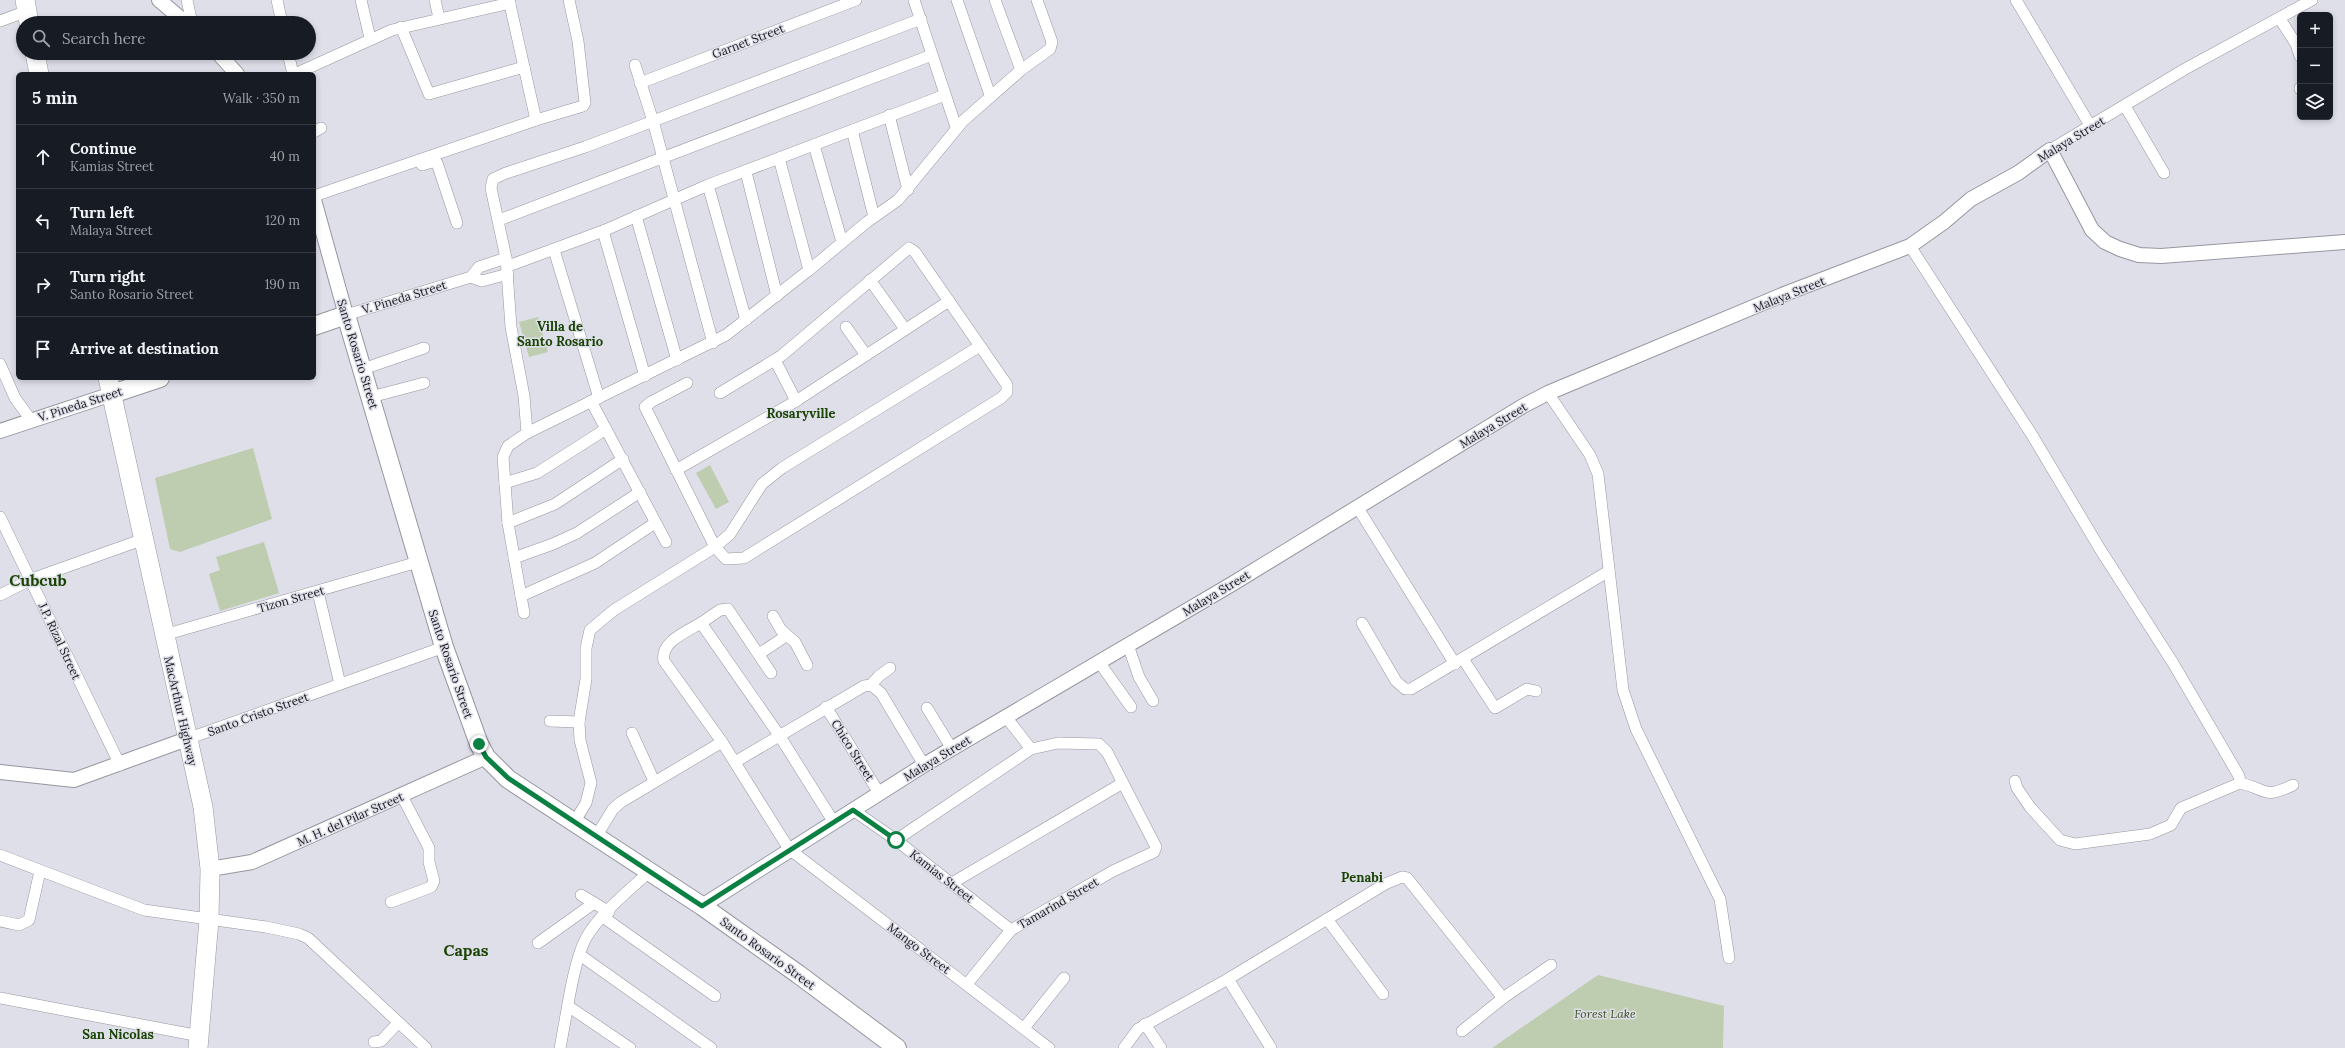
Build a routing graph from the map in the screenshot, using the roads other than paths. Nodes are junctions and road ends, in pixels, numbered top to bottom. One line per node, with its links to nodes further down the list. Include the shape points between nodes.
1 (159, 0): 16 (street)
2 (187, 0): 17 (street)
3 (277, 0): 18 (street)
4 (361, 0): 24 (street)
5 (435, 0): 19 (street)
6 (569, 0): 42 (street, via 580,56 585,103)
7 (856, 0): 37 (street, Garnet Street)
8 (914, 0): 20 (street)
9 (957, 0): 39 (street)
10 (995, 0): 32 (street)
11 (1037, 0): 32 (street, via 1052,46)
12 (2016, 0): 45 (street)
13 (2312, 0): 21 (street, Malaya Street)
14 (509, 2): 19 (street); 31 (street)
15 (27, 11): 22 (street)
16 (178, 16)
17 (190, 16)
18 (280, 16)
19 (439, 18): 23 (street)
20 (921, 19): 26 (street); 43 (street)
21 (2280, 19): 25 (street); 40 (street, Malaya Street, via 2185,69)
22 (0, 21)
23 (401, 27): 24 (street); 31 (street, via 429,94)
24 (370, 38): 36 (street)
25 (2297, 48)
26 (932, 56): 38 (street); 49 (street)
27 (36, 60): 33 (highway)
28 (224, 60): 34 (street)
29 (290, 60): 35 (street)
30 (634, 65): 37 (street)
31 (524, 68): 42 (street)
32 (1021, 70): 39 (street)
33 (39, 72)
34 (235, 72)
35 (293, 72)
36 (298, 72)
37 (640, 83): 43 (street)
38 (945, 95): 41 (street); 44 (street)
39 (990, 95): 44 (street)
40 (2125, 106): 45 (street, Malaya Street); 53 (street)
41 (889, 116): 46 (street); 55 (street)
42 (536, 120): 51 (street)
43 (653, 121): 49 (street); 61 (street, via 492,179)
44 (956, 127): 55 (street)
45 (2091, 127): 48 (street, Malaya Street)
46 (852, 130): 47 (street); 60 (street)
47 (814, 144): 50 (street); 64 (street)
48 (2050, 150): 65 (street, via 2092,230 2105,242 2139,255 2161,256); 66 (street, Malaya Street, via 2018,173 1971,199)
49 (661, 158): 57 (street); 61 (street)
50 (779, 158): 52 (street); 69 (street)
51 (416, 162): 56 (street); 62 (street, via 418,166 437,163)
52 (746, 172): 54 (street); 72 (street)
53 (2164, 173)
54 (708, 185): 57 (street); 75 (street)
55 (908, 190): 60 (street)
56 (316, 195)
57 (673, 200): 59 (street); 79 (street)
58 (316, 207): 74 (street, Santo Rosario Street)
59 (636, 216): 63 (street); 83 (street)
60 (874, 217): 64 (street)
61 (499, 220): 68 (street)
62 (457, 223)
63 (602, 231): 67 (street); 87 (street)
64 (842, 242): 69 (street)
65 (2345, 242)
66 (1910, 246): 93 (street, Malaya Street, via 1787,293); 156 (street, via 2032,435 2100,549 2173,663)
67 (554, 250): 68 (street); 95 (street)
68 (507, 266): 70 (street, V. Pineda Street, via 479,267); 70 (street, V. Pineda Street, via 482,281); 100 (street, via 511,326 525,401)
69 (809, 270): 72 (street)
70 (471, 277): 74 (street, V. Pineda Street)
71 (870, 280): 73 (street, via 905,250 911,249); 78 (street); 84 (street)
72 (777, 296): 75 (street)
73 (949, 301): 78 (street); 80 (street)
74 (346, 315): 76 (main road, V. Pineda Street); 86 (main road, Santo Rosario Street)
75 (746, 320): 79 (street)
76 (316, 325)
77 (846, 327): 82 (street)
78 (905, 329): 82 (street)
79 (712, 343): 83 (street)
80 (980, 346): 111 (street, via 782,468 762,484 730,534); 111 (street, via 1007,385 1007,392 1001,398 744,558 726,559)
81 (424, 348): 86 (street)
82 (866, 355): 96 (street)
83 (677, 360): 87 (street)
84 (776, 360): 92 (street); 96 (street)
85 (0, 364): 97 (street, via 15,398)
86 (363, 369): 94 (main road, Santo Rosario Street)
87 (645, 376): 95 (street)
88 (148, 380): 91 (main road, V. Pineda Street)
89 (687, 382): 102 (street, via 645,407)
90 (424, 383): 94 (street)
91 (110, 386): 97 (street, V. Pineda Street); 109 (highway, MacArthur Highway)
92 (720, 393)
93 (1548, 394): 105 (street, Malaya Street, via 1485,429); 114 (street, via 1590,455 1598,474)
94 (371, 397): 113 (main road, Santo Rosario Street)
95 (595, 400): 98 (street); 100 (street)
96 (796, 401): 102 (street)
97 (31, 420): 99 (street, V. Pineda Street)
98 (606, 429): 101 (street); 103 (street, via 537,473)
99 (0, 431)
100 (527, 433): 103 (street, via 504,451)
101 (623, 460): 104 (street); 107 (street, via 555,504)
102 (676, 470): 111 (street)
103 (505, 484): 107 (street)
104 (640, 492): 108 (street); 112 (street, via 576,533)
105 (1358, 508): 125 (street, Malaya Street); 128 (street)
106 (0, 517): 115 (street, J.P. Rizal Street)
107 (508, 523): 112 (street)
108 (655, 524): 110 (street); 118 (street, via 595,563)
109 (144, 539): 115 (street); 123 (highway, MacArthur Highway)
110 (666, 542)
111 (715, 548): 142 (street, via 614,610 590,630)
112 (514, 558): 118 (street)
113 (418, 562): 116 (street, Tizon Street); 126 (main road, Santo Rosario Street)
114 (1608, 571): 128 (street); 183 (street, via 1623,690 1636,729 1720,899)
115 (32, 579): 117 (street); 151 (street, J.P. Rizal Street)
116 (318, 592): 123 (street, Tizon Street); 133 (street)
117 (0, 595)
118 (521, 596): 119 (street)
119 (524, 614)
120 (773, 616): 124 (street)
121 (700, 623): 127 (street, via 720,610 728,609); 144 (street); 146 (street, via 673,640 664,649 664,661)
122 (1362, 623): 128 (street, via 1396,681 1405,689 1419,686)
123 (164, 635): 145 (highway, MacArthur Highway)
124 (786, 636): 127 (street); 130 (street, via 794,642)
125 (1128, 645): 129 (street, Malaya Street); 136 (street, via 1139,677)
126 (444, 647): 133 (street, Santo Cristo Street); 149 (main road, Santo Rosario Street)
127 (759, 654): 132 (street)
128 (1459, 661): 135 (street, via 1495,708 1527,689)
129 (1099, 662): 137 (street); 140 (street, Malaya Street)
130 (807, 665)
131 (890, 668): 134 (street)
132 (771, 673)
133 (340, 684): 145 (street, Santo Cristo Street)
134 (871, 685): 138 (street, via 864,686); 152 (street, via 881,693)
135 (1536, 691)
136 (1153, 702)
137 (1131, 707)
138 (826, 708): 144 (street); 159 (street, Chico Street)
139 (927, 708): 147 (street)
140 (1006, 717): 147 (street, Malaya Street); 148 (street)
141 (550, 721): 142 (street)
142 (579, 722): 162 (street, via 580,740 591,783 586,803)
143 (632, 733): 154 (street)
144 (779, 735): 150 (street); 163 (street)
145 (187, 739): 151 (street, Santo Cristo Street); 168 (highway, MacArthur Highway, via 203,807)
146 (722, 742): 150 (street); 154 (street)
147 (952, 749): 152 (street, Malaya Street)
148 (1032, 749): 157 (street, via 1058,743 1099,744 1107,752); 165 (street)
149 (486, 757): 160 (street, M. H. del Pilar Street); 162 (main road, Santo Rosario Street, via 508,778)
150 (734, 762): 166 (street)
151 (120, 765): 153 (street, Santo Cristo Street, via 69,780)
152 (924, 765): 159 (street, Malaya Street)
153 (0, 772)
154 (654, 781): 164 (street, via 613,809)
155 (2015, 781): 156 (street, via 2022,796 2056,836 2060,840 2075,844 2150,834 2171,825 2181,808)
156 (2240, 783): 158 (street, via 2268,794 2277,793)
157 (1121, 784): 171 (street); 180 (street, Tamarind Street, via 1156,847 1154,852 1113,871)
158 (2293, 785)
159 (879, 793): 161 (street, Malaya Street)
160 (402, 796): 168 (street, M. H. del Pilar Street, via 252,862); 173 (street, via 429,848 428,862 434,881 431,887)
161 (853, 810): 163 (street, Malaya Street); 165 (street, Kamias Street)
162 (575, 821): 164 (main road, Santo Rosario Street)
163 (833, 821): 166 (street, Malaya Street)
164 (597, 835): 170 (main road, Santo Rosario Street)
165 (896, 840): 171 (street, Kamias Street)
166 (789, 849): 175 (street, Malaya Street); 187 (street, Mango Street)
167 (0, 855): 169 (street)
168 (210, 869): 178 (highway, MacArthur Highway)
169 (40, 871): 178 (street, via 144,910); 179 (street, via 29,920 19,925)
170 (650, 871): 175 (main road, Santo Rosario Street); 176 (street)
171 (952, 884): 180 (street, Kamias Street)
172 (582, 895): 174 (street)
173 (391, 902)
174 (594, 903): 176 (street); 181 (street)
175 (702, 906): 203 (main road, Santo Rosario Street)
176 (606, 915): 182 (street, via 586,938); 189 (street)
177 (1327, 919): 186 (street); 188 (street); 191 (street, via 1384,884 1402,877 1407,878)
178 (209, 920): 193 (street, via 266,927 308,938); 197 (highway, MacArthur Highway)
179 (0, 921)
180 (1011, 930): 187 (street, Tamarind Street)
181 (538, 943)
182 (580, 955): 192 (street); 202 (street)
183 (1729, 958)
184 (1551, 966): 191 (street)
185 (1064, 978): 195 (street)
186 (1228, 979): 194 (street); 207 (street)
187 (967, 984): 195 (street, Mango Street)
188 (1383, 994)
189 (715, 996)
190 (0, 998): 197 (street)
191 (1503, 998): 196 (street)
192 (568, 1006): 200 (street); 201 (street)
193 (398, 1023): 198 (street, via 381,1041); 199 (street)
194 (1145, 1024): 205 (street, via 1138,1028); 206 (street)
195 (1024, 1028): 204 (street, Mango Street)
196 (1462, 1031)
197 (199, 1042)
198 (374, 1042)
199 (426, 1048)
200 (560, 1048)
201 (630, 1048)
202 (711, 1048)
203 (897, 1048)
204 (1049, 1048)
205 (1124, 1048)
206 (1161, 1048)
207 (1272, 1048)

